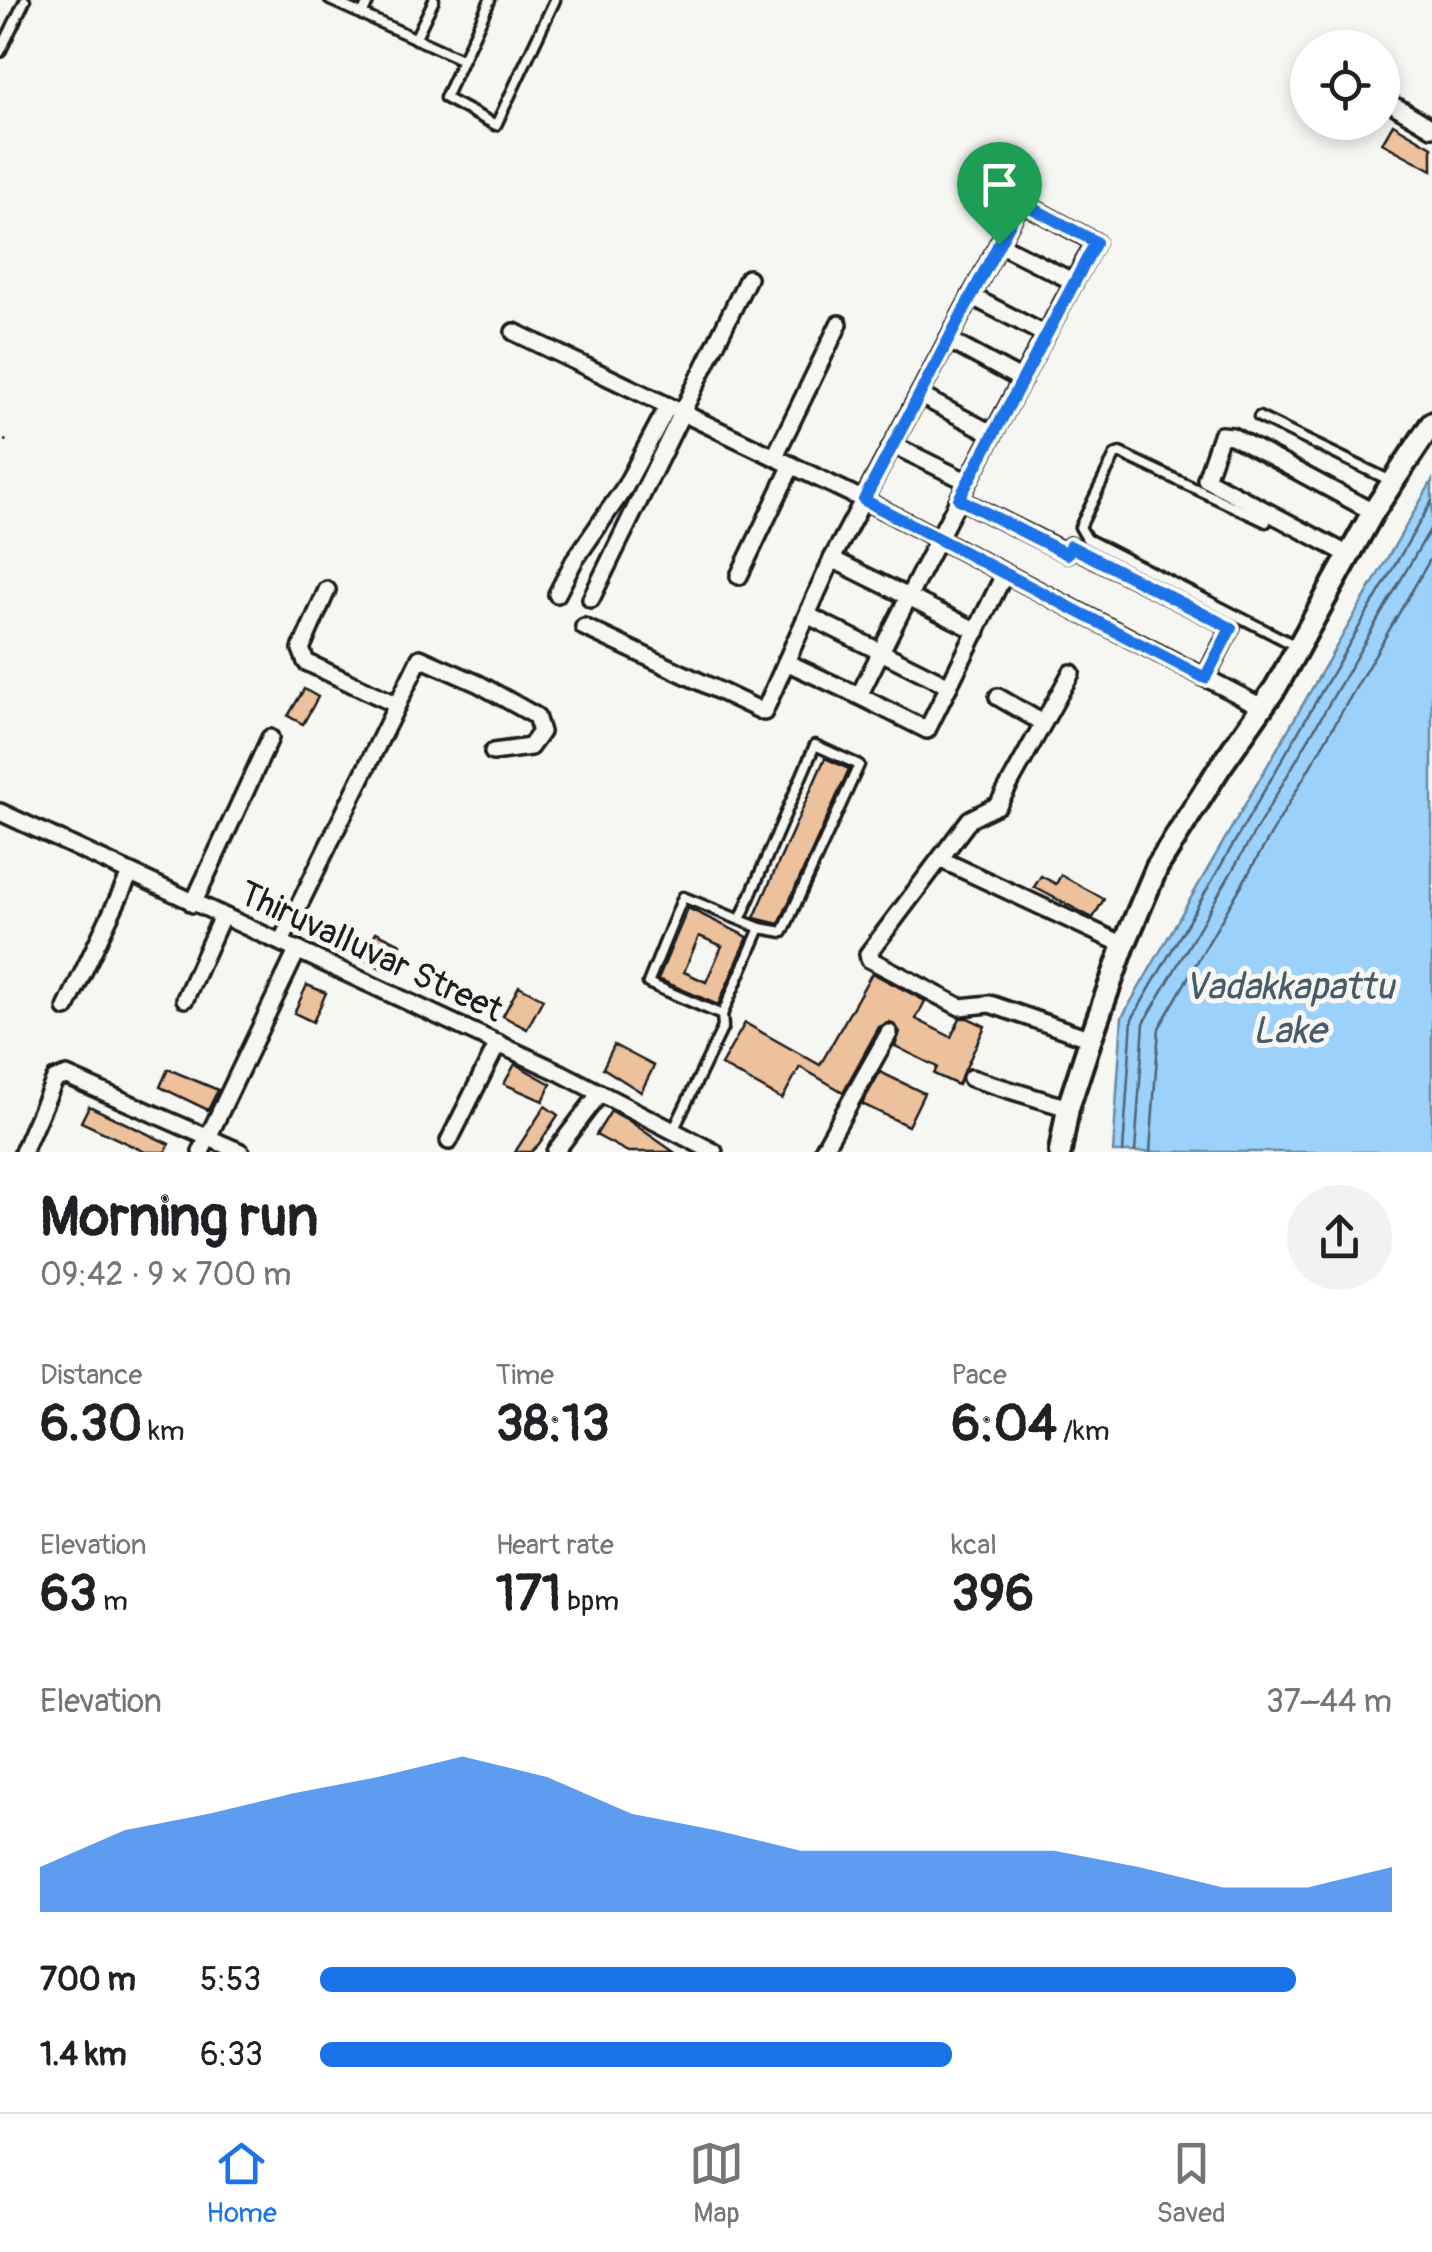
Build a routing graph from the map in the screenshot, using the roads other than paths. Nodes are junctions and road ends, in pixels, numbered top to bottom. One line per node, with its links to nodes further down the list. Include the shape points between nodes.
1 (26, 0): 9 (lane)
2 (330, 0): 7 (lane)
3 (370, 0): 7 (lane)
4 (434, 0): 8 (lane)
5 (490, 0): 10 (lane)
6 (555, 0): 10 (lane, via 496,125 445,98)
7 (362, 16): 8 (lane)
8 (415, 39): 10 (lane)
9 (0, 52)
10 (461, 59)
11 (1400, 109): 12 (street)
12 (1432, 128)
13 (999, 244): 15 (street); 15 (street, via 1021,202 1096,242); 16 (street)
14 (748, 278): 23 (street)
15 (1074, 282): 19 (street)
16 (971, 296): 19 (street); 20 (street)
17 (839, 324): 28 (street)
18 (514, 332): 23 (street)
19 (1046, 334): 21 (street)
20 (948, 340): 21 (street); 22 (street)
21 (1022, 380): 26 (street)
22 (919, 395): 26 (street); 27 (street)
23 (675, 409): 28 (street); 42 (street); 44 (street)
24 (1259, 417): 31 (lane)
25 (1432, 422): 31 (street)
26 (993, 434): 30 (street)
27 (893, 445): 30 (street); 33 (street)
28 (775, 456): 29 (street)
29 (792, 464): 33 (street); 40 (street)
30 (968, 482): 32 (street)
31 (1394, 482): 34 (street)
32 (959, 499): 36 (street); 52 (street, via 1067,554 1070,546 1231,628)
33 (864, 500): 36 (street); 38 (street)
34 (1374, 512): 37 (street); 37 (street, via 1222,435 1206,479)
35 (1266, 522): 48 (lane, via 1120,452 1080,527 1086,539)
36 (936, 540): 39 (street); 43 (street)
37 (1349, 555): 48 (street)
38 (832, 559): 43 (street); 45 (street)
39 (1004, 575): 47 (street); 52 (street)
40 (739, 576)
41 (326, 590): 56 (street, via 301,649 306,662)
42 (557, 594)
43 (908, 598): 47 (street); 49 (street)
44 (591, 599)
45 (807, 615): 49 (street); 50 (street)
46 (584, 626): 50 (street, via 764,712)
47 (976, 630): 53 (street)
48 (1298, 647): 57 (street)
49 (880, 652): 53 (street); 54 (street)
50 (786, 662): 54 (street)
51 (1071, 673): 58 (street)
52 (1205, 678): 57 (street)
53 (949, 686): 54 (street, via 928,730)
54 (859, 696)
55 (998, 696): 58 (street)
56 (397, 705): 60 (street, via 420,658 536,716 541,732 530,747); 68 (street)
57 (1262, 707): 69 (street, via 1157,867)
58 (1044, 723): 62 (street, via 998,805 970,819)
59 (270, 738): 64 (street)
60 (493, 752)
61 (0, 812): 63 (street, Thiruvalluvar Street)
62 (940, 858): 69 (street); 75 (street, via 869,959 960,1006 990,1004)
63 (130, 874): 64 (street, Thiruvalluvar Street); 72 (street)
64 (193, 904): 65 (street, Thiruvalluvar Street)
65 (222, 916): 68 (street, Thiruvalluvar Street); 71 (street)
66 (740, 920): 67 (lane); 67 (lane, via 816,745 860,765 783,932); 73 (lane, via 683,897 648,983)
67 (760, 928): 73 (lane)
68 (281, 942): 70 (street, Thiruvalluvar Street)
69 (1124, 944): 75 (street)
70 (298, 949): 76 (street, Thiruvalluvar Street); 81 (street)
71 (185, 999)
72 (66, 1008)
73 (722, 1015): 80 (lane, via 723,1027)
74 (890, 1032): 88 (street)
75 (1091, 1039): 79 (street)
76 (498, 1042): 78 (street, Thiruvalluvar Street); 82 (street)
77 (972, 1078): 79 (street)
78 (600, 1093): 80 (street, Thiruvalluvar Street); 86 (street)
79 (1068, 1108): 89 (street)
80 (673, 1131): 87 (street, Thiruvalluvar Street)
81 (208, 1136): 83 (street, via 67,1076 55,1080); 84 (street); 85 (street)
82 (449, 1141)
83 (22, 1152)
84 (201, 1152)
85 (242, 1152)
86 (555, 1152)
87 (714, 1152)
88 (822, 1152)
89 (1060, 1152)

